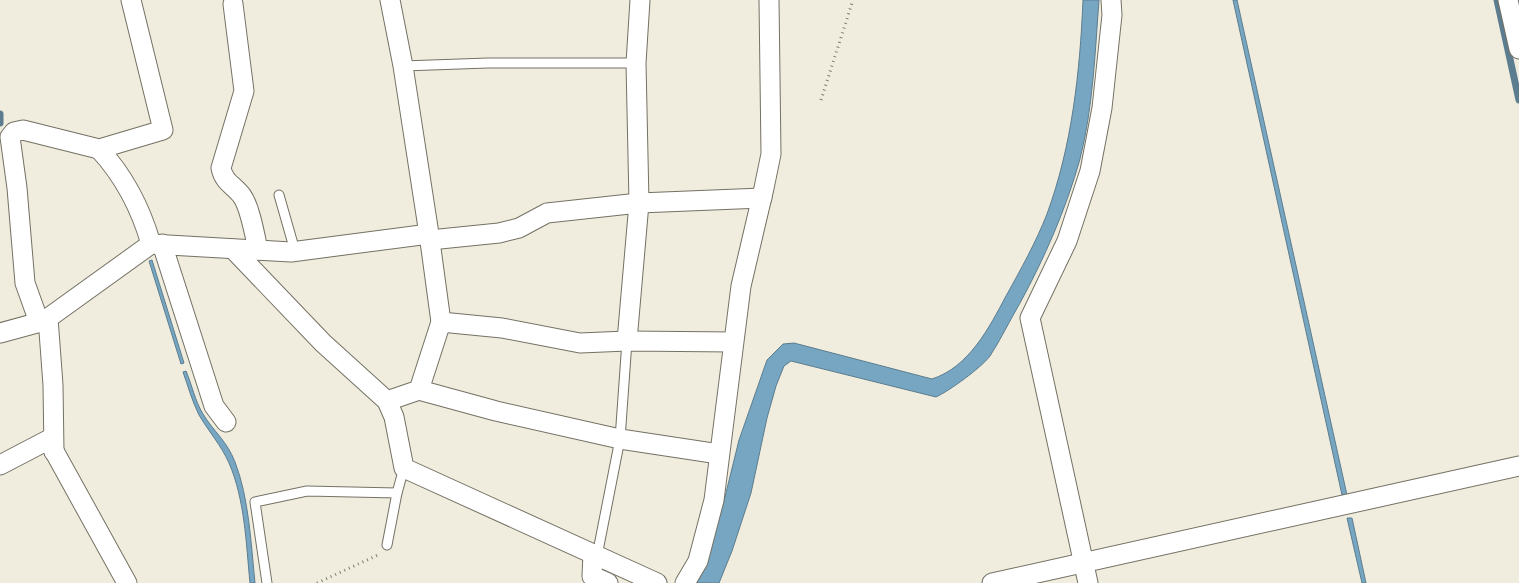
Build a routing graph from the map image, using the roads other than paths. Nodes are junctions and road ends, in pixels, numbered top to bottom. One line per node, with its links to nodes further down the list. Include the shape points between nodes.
1 (131, 0): 11 (street, via 164,130)
2 (390, 0): 10 (street)
3 (640, 0): 9 (street)
4 (769, 0): 13 (street, via 771,154)
5 (1111, 0): 37 (street, via 1102,108 1090,171 1067,241 1030,318)
6 (1508, 0): 8 (street)
7 (233, 4): 18 (street, via 244,91 221,168 223,177 243,197)
8 (1519, 49)
9 (636, 63): 10 (lane); 14 (street)
10 (403, 66): 15 (street)
11 (99, 149): 16 (street, via 114,166); 20 (street, via 23,130 14,132 10,137 25,283)
12 (278, 195): 19 (lane)
13 (762, 198): 14 (street); 24 (street, via 741,286)
14 (639, 203): 15 (street, via 546,213 519,228 499,233); 23 (street)
15 (430, 237): 19 (street); 21 (street)
16 (156, 244): 17 (street); 20 (street); 27 (street, via 214,406)
17 (233, 248): 18 (street); 26 (street, via 323,344)
18 (258, 250): 19 (street)
19 (295, 251)
20 (44, 320): 22 (street); 29 (street, via 53,385)
21 (442, 322): 23 (street, via 502,328 580,342); 25 (street)
22 (0, 333)
23 (627, 341): 24 (street); 28 (lane)
24 (734, 342): 30 (street)
25 (419, 390): 26 (street); 28 (street)
26 (387, 401): 33 (street, via 394,417)
27 (226, 422)
28 (620, 439): 30 (street); 36 (lane)
29 (54, 452): 31 (street, via 48,440); 38 (street)
30 (720, 454): 42 (street, via 714,500 698,561)
31 (0, 465)
32 (1519, 466): 37 (street)
33 (404, 468): 34 (lane); 36 (street)
34 (397, 493): 35 (lane); 39 (lane, via 307,491 255,502)
35 (387, 545)
36 (595, 555): 40 (street, via 592,576); 41 (street)
37 (1084, 563): 43 (street); 44 (street)
38 (127, 583)
39 (267, 583)
40 (608, 583)
41 (657, 583)
42 (685, 583)
43 (992, 583)
44 (1088, 583)

